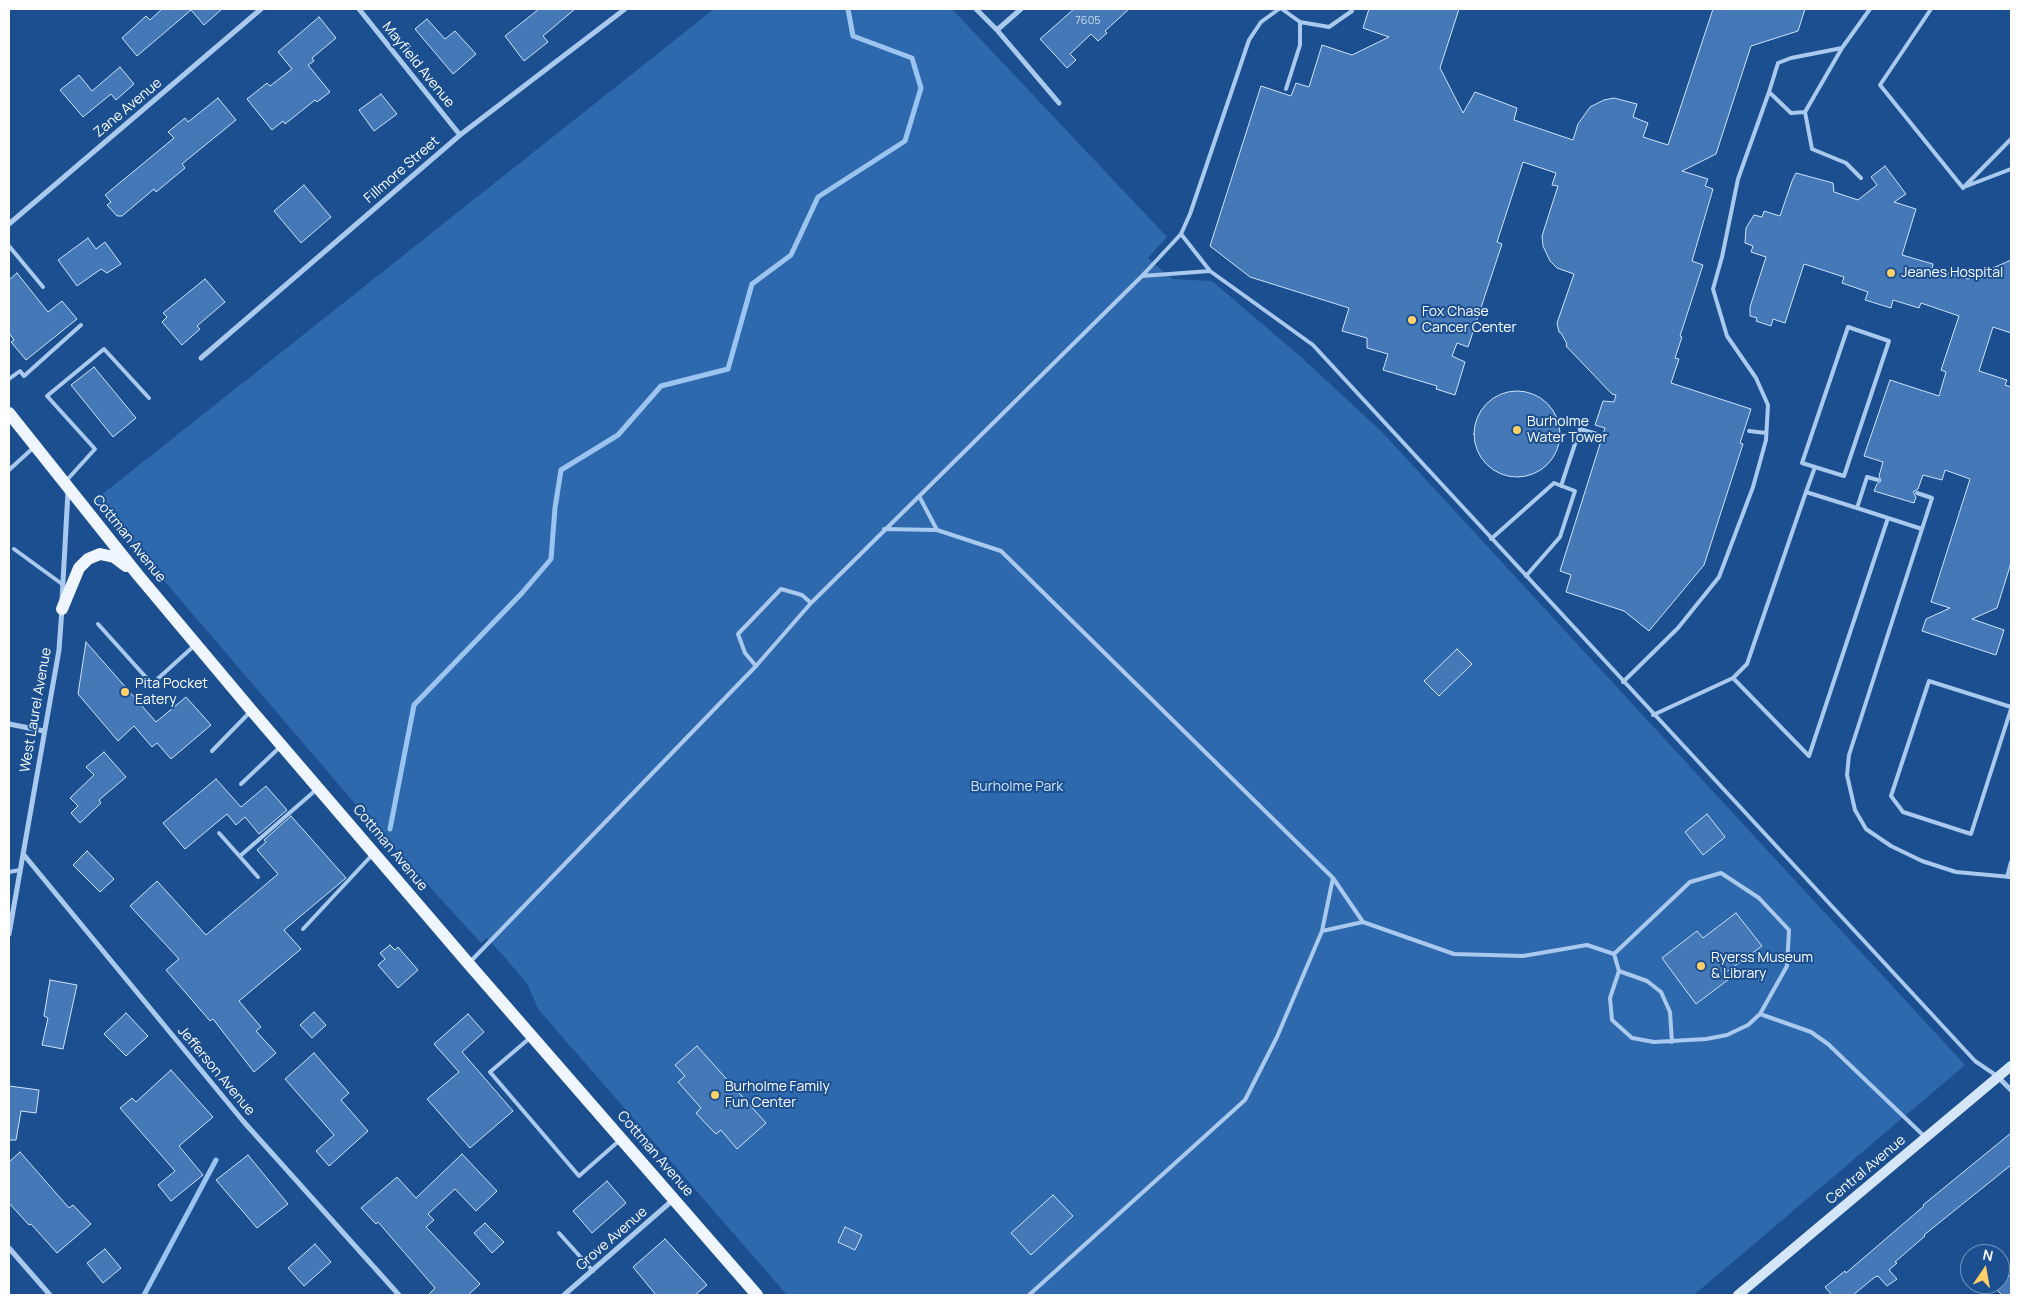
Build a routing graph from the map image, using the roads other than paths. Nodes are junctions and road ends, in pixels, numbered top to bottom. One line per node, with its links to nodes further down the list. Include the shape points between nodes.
1 (261, 9): 22 (street, Zane Avenue)
2 (359, 9): 17 (street, Mayfield Avenue)
3 (625, 9): 17 (street, Fillmore Street)
4 (976, 9): 11 (street)
5 (1021, 9): 11 (street)
6 (1280, 9): 10 (lane); 23 (lane, via 1261,22 1249,40)
7 (1352, 9): 10 (lane, via 1328,27)
8 (1870, 9): 12 (lane)
9 (1932, 9): 21 (lane, via 1880,85)
10 (1300, 22): 13 (lane, via 1300,45)
11 (998, 30): 15 (street)
12 (1842, 48): 14 (lane, via 1778,63); 16 (lane)
13 (1286, 88)
14 (1769, 92): 16 (lane, via 1791,113); 34 (lane, via 1738,179 1713,289 1727,336 1756,378 1768,405)
15 (1059, 103)
16 (1805, 112): 20 (lane, via 1812,149 1846,163)
17 (460, 135): 29 (street, Fillmore Street)
18 (2011, 139): 21 (lane)
19 (2011, 169): 21 (lane)
20 (1861, 178)
21 (1962, 188)
22 (9, 224)
23 (1181, 234): 25 (lane); 26 (lane)
24 (9, 246): 27 (lane)
25 (1210, 271): 26 (lane); 50 (lane, via 1313,345)
26 (1142, 276): 44 (lane)
27 (43, 287)
28 (81, 325): 30 (lane, via 24,376 20,371)
29 (201, 358)
30 (9, 379)
31 (149, 398): 40 (lane, via 104,349 47,396 95,449)
32 (9, 413): 36 (main road, Cottman Avenue)
33 (1749, 431): 34 (lane)
34 (1766, 433): 61 (lane, via 1753,488 1719,577 1678,628)
35 (1597, 434): 41 (lane, via 1580,429)
36 (36, 446): 38 (lane); 40 (main road, Cottman Avenue)
37 (1815, 467): 37 (lane, via 1802,463 1848,327 1889,341 1844,476); 42 (lane)
38 (9, 470)
39 (1878, 480): 45 (lane, via 1867,477)
40 (66, 485): 52 (main road, Cottman Avenue); 54 (street, West Laurel Avenue)
41 (1562, 486): 50 (lane, via 1554,483); 53 (lane, via 1575,491 1560,537)
42 (1806, 492): 45 (lane); 60 (lane, via 1747,664)
43 (1917, 493): 48 (lane, via 1932,498)
44 (919, 496): 47 (lane); 49 (lane)
45 (1857, 508): 46 (lane)
46 (1888, 518): 48 (lane); 60 (lane, via 1809,756)
47 (884, 529): 49 (lane); 55 (lane)
48 (1922, 529): 79 (lane, via 1849,755 1848,775 1855,810 1866,830 1922,861 1956,872)
49 (937, 530): 80 (lane, via 1001,551)
50 (1491, 539): 53 (lane)
51 (14, 549): 54 (lane)
52 (138, 575): 56 (main road, via 114,557 100,554 88,558 79,568); 58 (main road, Cottman Avenue)
53 (1526, 576): 61 (lane)
54 (62, 584): 56 (street, West Laurel Avenue)
55 (811, 603): 59 (lane); 59 (lane, via 802,595 781,589 738,634 745,653)
56 (62, 609): 66 (street, West Laurel Avenue, via 59,650)
57 (98, 624): 58 (lane, via 152,684)
58 (197, 644): 63 (main road, Cottman Avenue)
59 (756, 666): 86 (lane)
60 (1733, 678): 64 (lane)
61 (1623, 682): 64 (lane)
62 (2011, 708): 62 (lane, via 1929,682 1891,796 1903,812 1971,834)
63 (252, 711): 67 (main road, Cottman Avenue); 68 (lane)
64 (1654, 715): 92 (lane, via 1974,1061)
65 (9, 724): 66 (street)
66 (44, 731): 73 (street, West Laurel Avenue)
67 (282, 745): 69 (lane); 70 (main road, Cottman Avenue)
68 (212, 751)
69 (241, 784)
70 (318, 788): 72 (main road, Cottman Avenue); 74 (lane)
71 (220, 833): 74 (lane)
72 (374, 852): 82 (lane); 86 (main road, Cottman Avenue)
73 (24, 855): 76 (street, West Laurel Avenue); 101 (street, Jefferson Avenue, via 243,1121)
74 (240, 856): 78 (lane)
75 (2011, 862): 79 (lane)
76 (20, 870): 77 (lane); 84 (street, West Laurel Avenue)
77 (9, 872)
78 (258, 877)
79 (2009, 877)
80 (1333, 878): 81 (lane); 83 (lane)
81 (1364, 922): 83 (lane); 85 (lane, via 1454,954 1522,956 1587,945)
82 (303, 929)
83 (1322, 931): 104 (lane, via 1277,1037 1245,1100)
84 (9, 934)
85 (1614, 954): 87 (lane); 88 (lane, via 1690,882 1721,872 1759,898 1789,930 1787,966)
86 (468, 963): 89 (main road, Cottman Avenue)
87 (1619, 970): 90 (lane, via 1647,980 1661,992 1670,1012); 90 (lane, via 1610,998 1612,1020 1632,1038)
88 (1760, 1014): 90 (lane, via 1748,1025 1727,1035); 94 (lane, via 1811,1032 1828,1044)
89 (532, 1035): 95 (main road, Cottman Avenue); 95 (lane, via 490,1072 579,1176)
90 (1672, 1042)
91 (2011, 1066): 92 (main road, Central Avenue)
92 (1999, 1078): 93 (street); 94 (main road, Central Avenue)
93 (2011, 1090)
94 (1926, 1138): 105 (main road, Central Avenue)
95 (622, 1139): 96 (main road, Cottman Avenue)
96 (674, 1199): 99 (street, Grove Avenue); 103 (main road, Cottman Avenue)
97 (559, 1233): 99 (lane)
98 (9, 1248): 100 (street)
99 (593, 1271): 102 (street, Grove Avenue)
100 (50, 1295)
101 (399, 1295)
102 (564, 1295)
103 (757, 1295)
104 (1030, 1295)
105 (1738, 1295)

